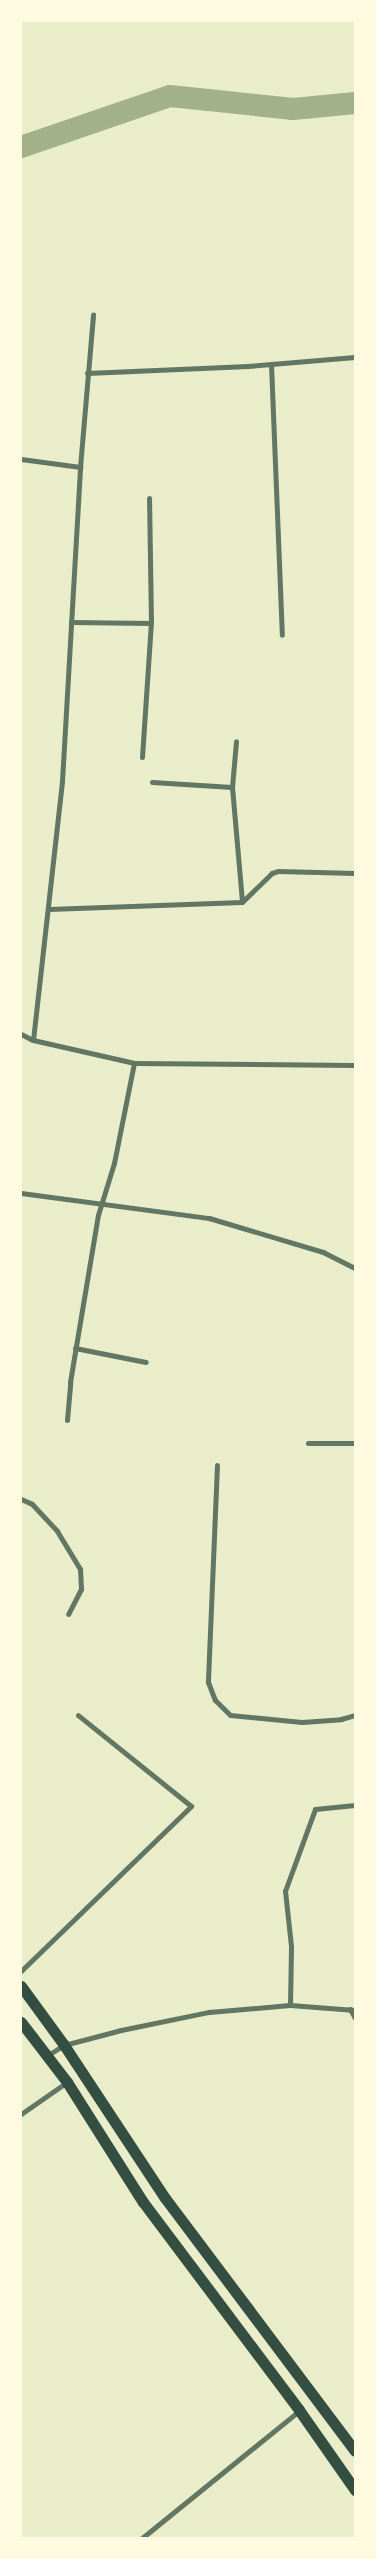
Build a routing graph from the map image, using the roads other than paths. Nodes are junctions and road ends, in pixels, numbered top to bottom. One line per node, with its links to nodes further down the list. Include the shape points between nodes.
1 (92, 314): 4 (street)
2 (355, 357): 3 (street)
3 (271, 364): 4 (street); 10 (street)
4 (87, 373): 6 (street)
5 (21, 459): 6 (street)
6 (80, 467): 8 (street)
7 (149, 498): 9 (street)
8 (71, 622): 9 (street); 17 (street, via 62,782)
9 (151, 623): 12 (street)
10 (282, 635)
11 (236, 742): 14 (street)
12 (142, 757)
13 (152, 782): 14 (street)
14 (232, 787): 16 (street)
15 (355, 873): 16 (street, via 278,871)
16 (242, 902): 17 (street)
17 (49, 909): 19 (street)
18 (21, 1034): 19 (street)
19 (33, 1040): 20 (street)
20 (134, 1063): 21 (street); 23 (street, via 114,1164)
21 (355, 1065)
22 (21, 1194): 23 (street)
23 (102, 1203): 24 (street, via 209,1218 323,1252); 25 (street)
24 (355, 1268)
25 (75, 1348): 26 (street); 27 (street)
26 (146, 1362)
27 (67, 1420)
28 (355, 1443): 29 (street)
29 (308, 1444)
30 (217, 1465): 34 (street, via 208,1682 215,1700 230,1715 302,1722)
31 (21, 1499): 32 (street, via 32,1504 57,1531 80,1569 81,1589)
32 (68, 1614)
33 (78, 1715): 36 (street, via 191,1806)
34 (355, 1715)
35 (355, 1805): 38 (street, via 315,1809 285,1891 291,1946)
36 (21, 1971)
37 (21, 1986): 42 (highway)
38 (290, 2005): 39 (street); 42 (street, via 209,2012)
39 (353, 2009): 40 (street)
40 (355, 2018)
41 (21, 2022): 43 (highway)
42 (64, 2045): 43 (street); 47 (highway, via 164,2198)
43 (47, 2056): 44 (highway)
44 (67, 2082): 45 (street); 46 (highway, via 143,2202)
45 (21, 2114)
46 (299, 2410): 48 (highway); 49 (street)
47 (355, 2451)
48 (355, 2490)
49 (142, 2538)

